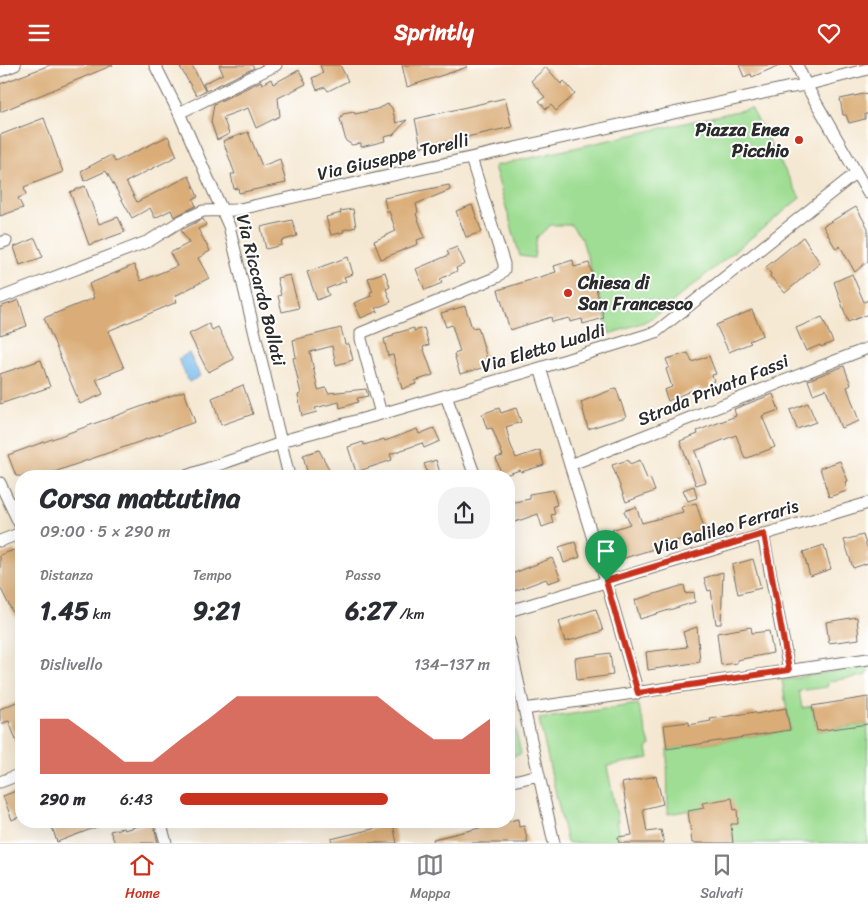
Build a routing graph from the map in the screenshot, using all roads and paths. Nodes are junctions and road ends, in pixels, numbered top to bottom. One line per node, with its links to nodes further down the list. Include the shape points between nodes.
1 (14, 65): 6 (street)
2 (155, 65): 8 (street, Via Riccardo Bollati)
3 (276, 65): 8 (street)
4 (797, 65): 7 (street)
5 (868, 69): 7 (street, Via Giuseppe Torelli)
6 (0, 71)
7 (806, 85): 9 (street, Via Giuseppe Torelli); 10 (street)
8 (179, 113): 12 (street, Via Riccardo Bollati)
9 (471, 158): 12 (street, Via Giuseppe Torelli, via 235,211); 17 (street, via 504,270 497,277 361,333)
10 (856, 173): 11 (street); 15 (street, Via Eletto Lualdi, via 656,332)
11 (868, 193)
12 (222, 210): 13 (street, Via Giuseppe Torelli, via 203,211 149,241); 18 (street, Via Riccardo Bollati, via 229,226)
13 (0, 298)
14 (868, 348): 19 (street, Strada Privata Fassi)
15 (540, 368): 16 (street, Via Eletto Lualdi); 19 (street)
16 (446, 396): 17 (street, Via Eletto Lualdi); 22 (street)
17 (381, 415): 18 (street, Via Eletto Lualdi)
18 (281, 443): 20 (street, Via Eletto Lualdi); 21 (street, Via Riccardo Bollati)
19 (570, 465): 29 (street)
20 (203, 470)
21 (288, 470)
22 (473, 470)
23 (0, 483): 25 (street)
24 (868, 503): 26 (street, Via Galileo Ferraris)
25 (15, 514)
26 (764, 534): 29 (street, Via Galileo Ferraris); 33 (street)
27 (15, 535): 28 (street)
28 (0, 541)
29 (606, 581): 30 (street, Via Galileo Ferraris); 34 (street)
30 (515, 609)
31 (868, 659): 33 (street)
32 (515, 668): 35 (street)
33 (789, 670): 34 (street)
34 (638, 693): 35 (street)
35 (524, 709): 36 (street)
36 (538, 775): 38 (street); 42 (street)
37 (15, 776): 39 (street)
38 (515, 780)
39 (0, 782)
40 (162, 828): 41 (street)
41 (166, 843)
42 (554, 843)

